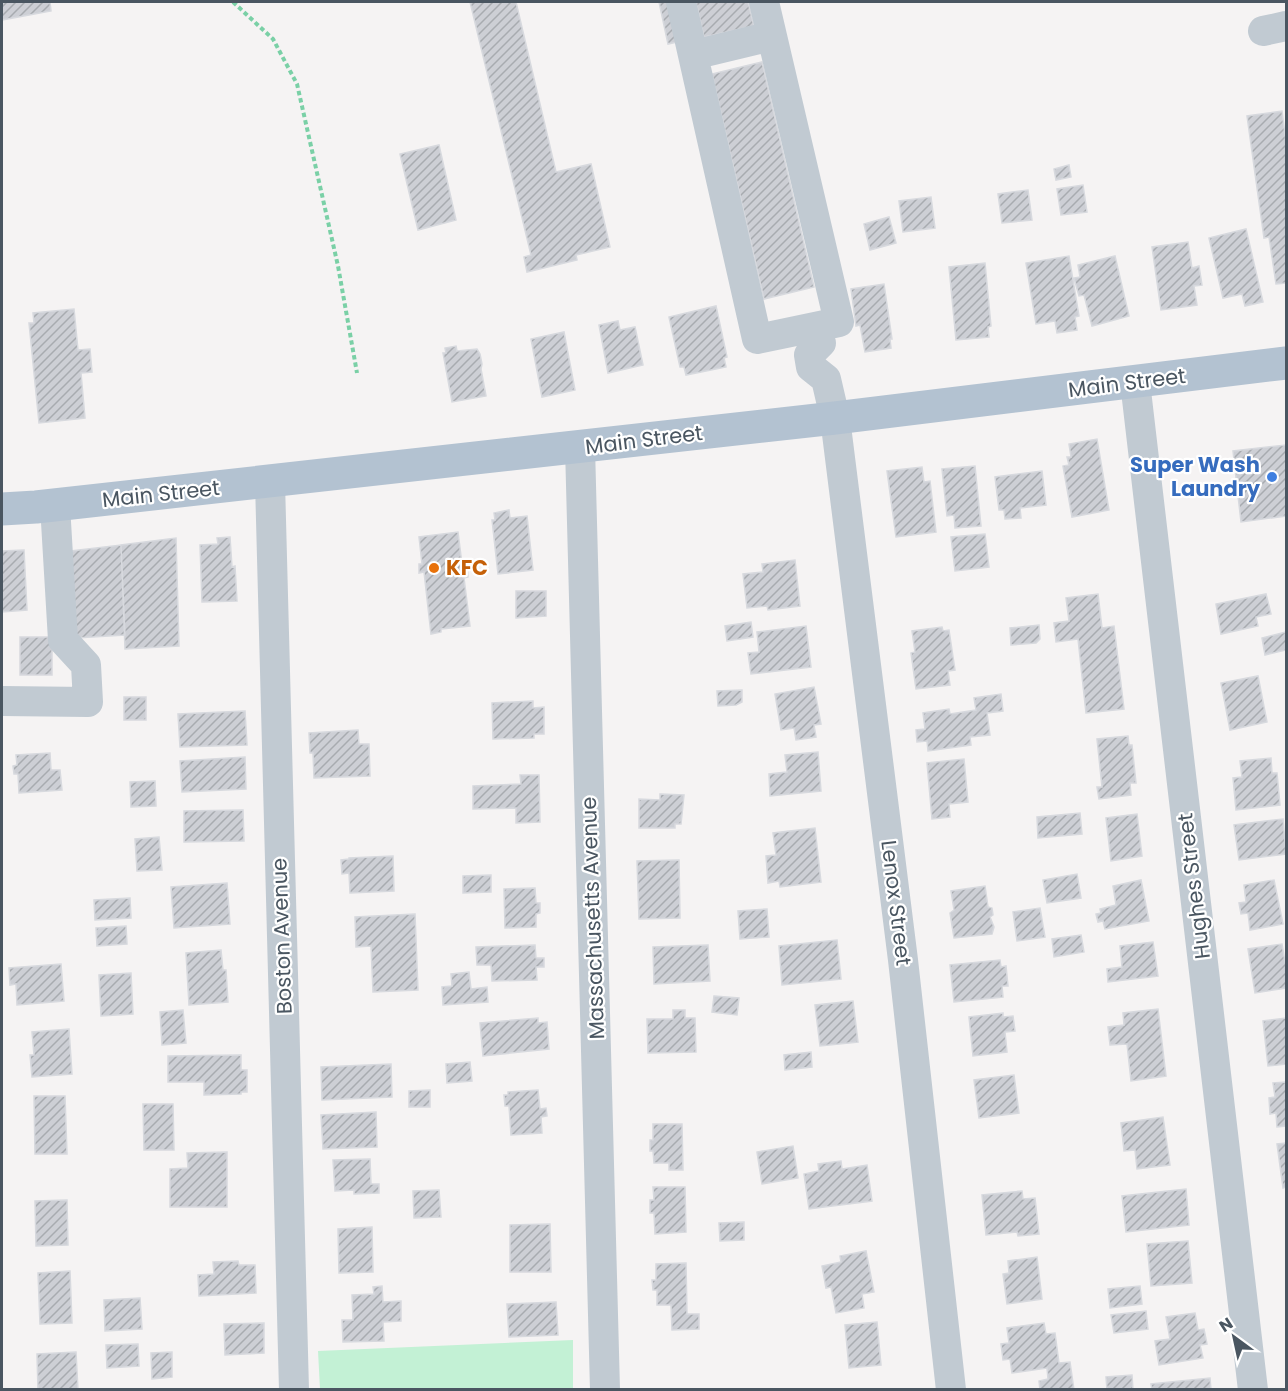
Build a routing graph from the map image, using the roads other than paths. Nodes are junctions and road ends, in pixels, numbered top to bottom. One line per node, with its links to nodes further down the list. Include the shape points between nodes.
1 (681, 2): 4 (street)
2 (764, 2): 3 (street)
3 (772, 36): 4 (street); 5 (street, via 839,322)
4 (693, 55): 5 (street, via 757,339)
5 (819, 335): 8 (street, Lenox Street, via 833,350 836,363 826,379)
6 (1287, 363): 7 (main road, Main Street)
7 (1135, 382): 8 (main road, Main Street); 17 (street, Hughes Street)
8 (835, 418): 9 (main road, Main Street); 16 (street, Lenox Street, via 903,960)
9 (580, 447): 10 (main road, Main Street); 15 (street, Massachusetts Avenue)
10 (270, 482): 11 (main road, Main Street); 14 (street, Boston Avenue)
11 (55, 505): 12 (main road, Main Street); 13 (street, via 63,640 86,665 87,702)
12 (2, 509)
13 (2, 701)
14 (294, 1389)
15 (605, 1389)
16 (951, 1389)
17 (1253, 1389)

